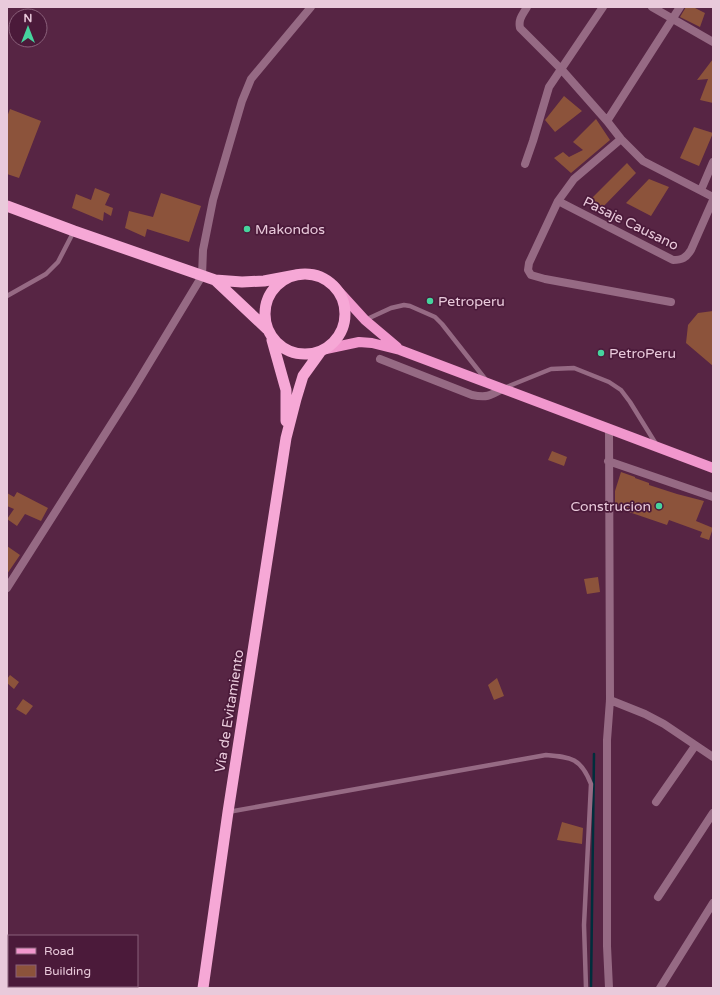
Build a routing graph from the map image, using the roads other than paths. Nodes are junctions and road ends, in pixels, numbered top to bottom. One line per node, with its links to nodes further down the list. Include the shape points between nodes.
1 (311, 7): 19 (street, via 251,79 242,101 213,200 203,250)
2 (527, 7): 8 (street, via 519,22 520,28)
3 (603, 7): 8 (street)
4 (652, 7): 6 (street)
5 (680, 7): 6 (street)
6 (672, 19): 7 (street); 9 (street)
7 (713, 42)
8 (562, 70): 9 (street); 12 (street, via 549,87)
9 (607, 121): 10 (street)
10 (621, 139): 13 (street, via 643,161); 15 (street, via 574,179)
11 (713, 162): 13 (street)
12 (525, 164)
13 (701, 190): 14 (street)
14 (713, 198): 15 (street, Pasaje Causano, via 691,250 681,260 673,260)
15 (558, 201): 23 (street, via 529,263 528,270 531,275)
16 (7, 206): 17 (highway)
17 (74, 231): 19 (highway); 22 (lane, via 58,262 46,274)
18 (296, 275): 20 (highway, via 264,281); 21 (highway, via 316,276); 25 (highway, via 283,280 272,290 266,302 264,316)
19 (202, 276): 20 (highway); 37 (street)
20 (215, 280): 25 (highway)
21 (334, 286): 24 (main road); 26 (highway, via 344,308 345,319 335,341)
22 (7, 296)
23 (671, 302)
24 (365, 320): 27 (main road); 29 (lane, via 404,305 435,317)
25 (269, 333): 26 (highway, via 281,347 293,353 307,355); 32 (highway, Vía de Evitamiento, via 286,390)
26 (323, 350): 27 (main road, via 358,342); 32 (highway, Vía de Evitamiento, via 303,376)
27 (400, 350): 29 (main road)
28 (380, 359): 30 (street, via 481,397 490,396)
29 (489, 383): 30 (main road)
30 (502, 389): 31 (main road); 33 (lane, via 551,369 574,368 609,382 621,390)
31 (609, 429): 33 (main road); 34 (street)
32 (286, 438): 42 (highway, Vía de Evitamiento)
33 (658, 447): 35 (main road)
34 (608, 461): 36 (street); 38 (street)
35 (713, 468)
36 (713, 497)
37 (7, 588)
38 (610, 700): 39 (street, via 664,724); 48 (street, via 607,740)
39 (695, 746): 40 (street); 41 (street)
40 (713, 757)
41 (656, 802)
42 (228, 812): 46 (highway, Vía de Evitamiento); 47 (lane, via 546,755 576,761 586,771 590,784 584,925)
43 (713, 813): 44 (street)
44 (658, 897)
45 (713, 902): 49 (street)
46 (203, 988)
47 (586, 988)
48 (608, 988)
49 (660, 988)

